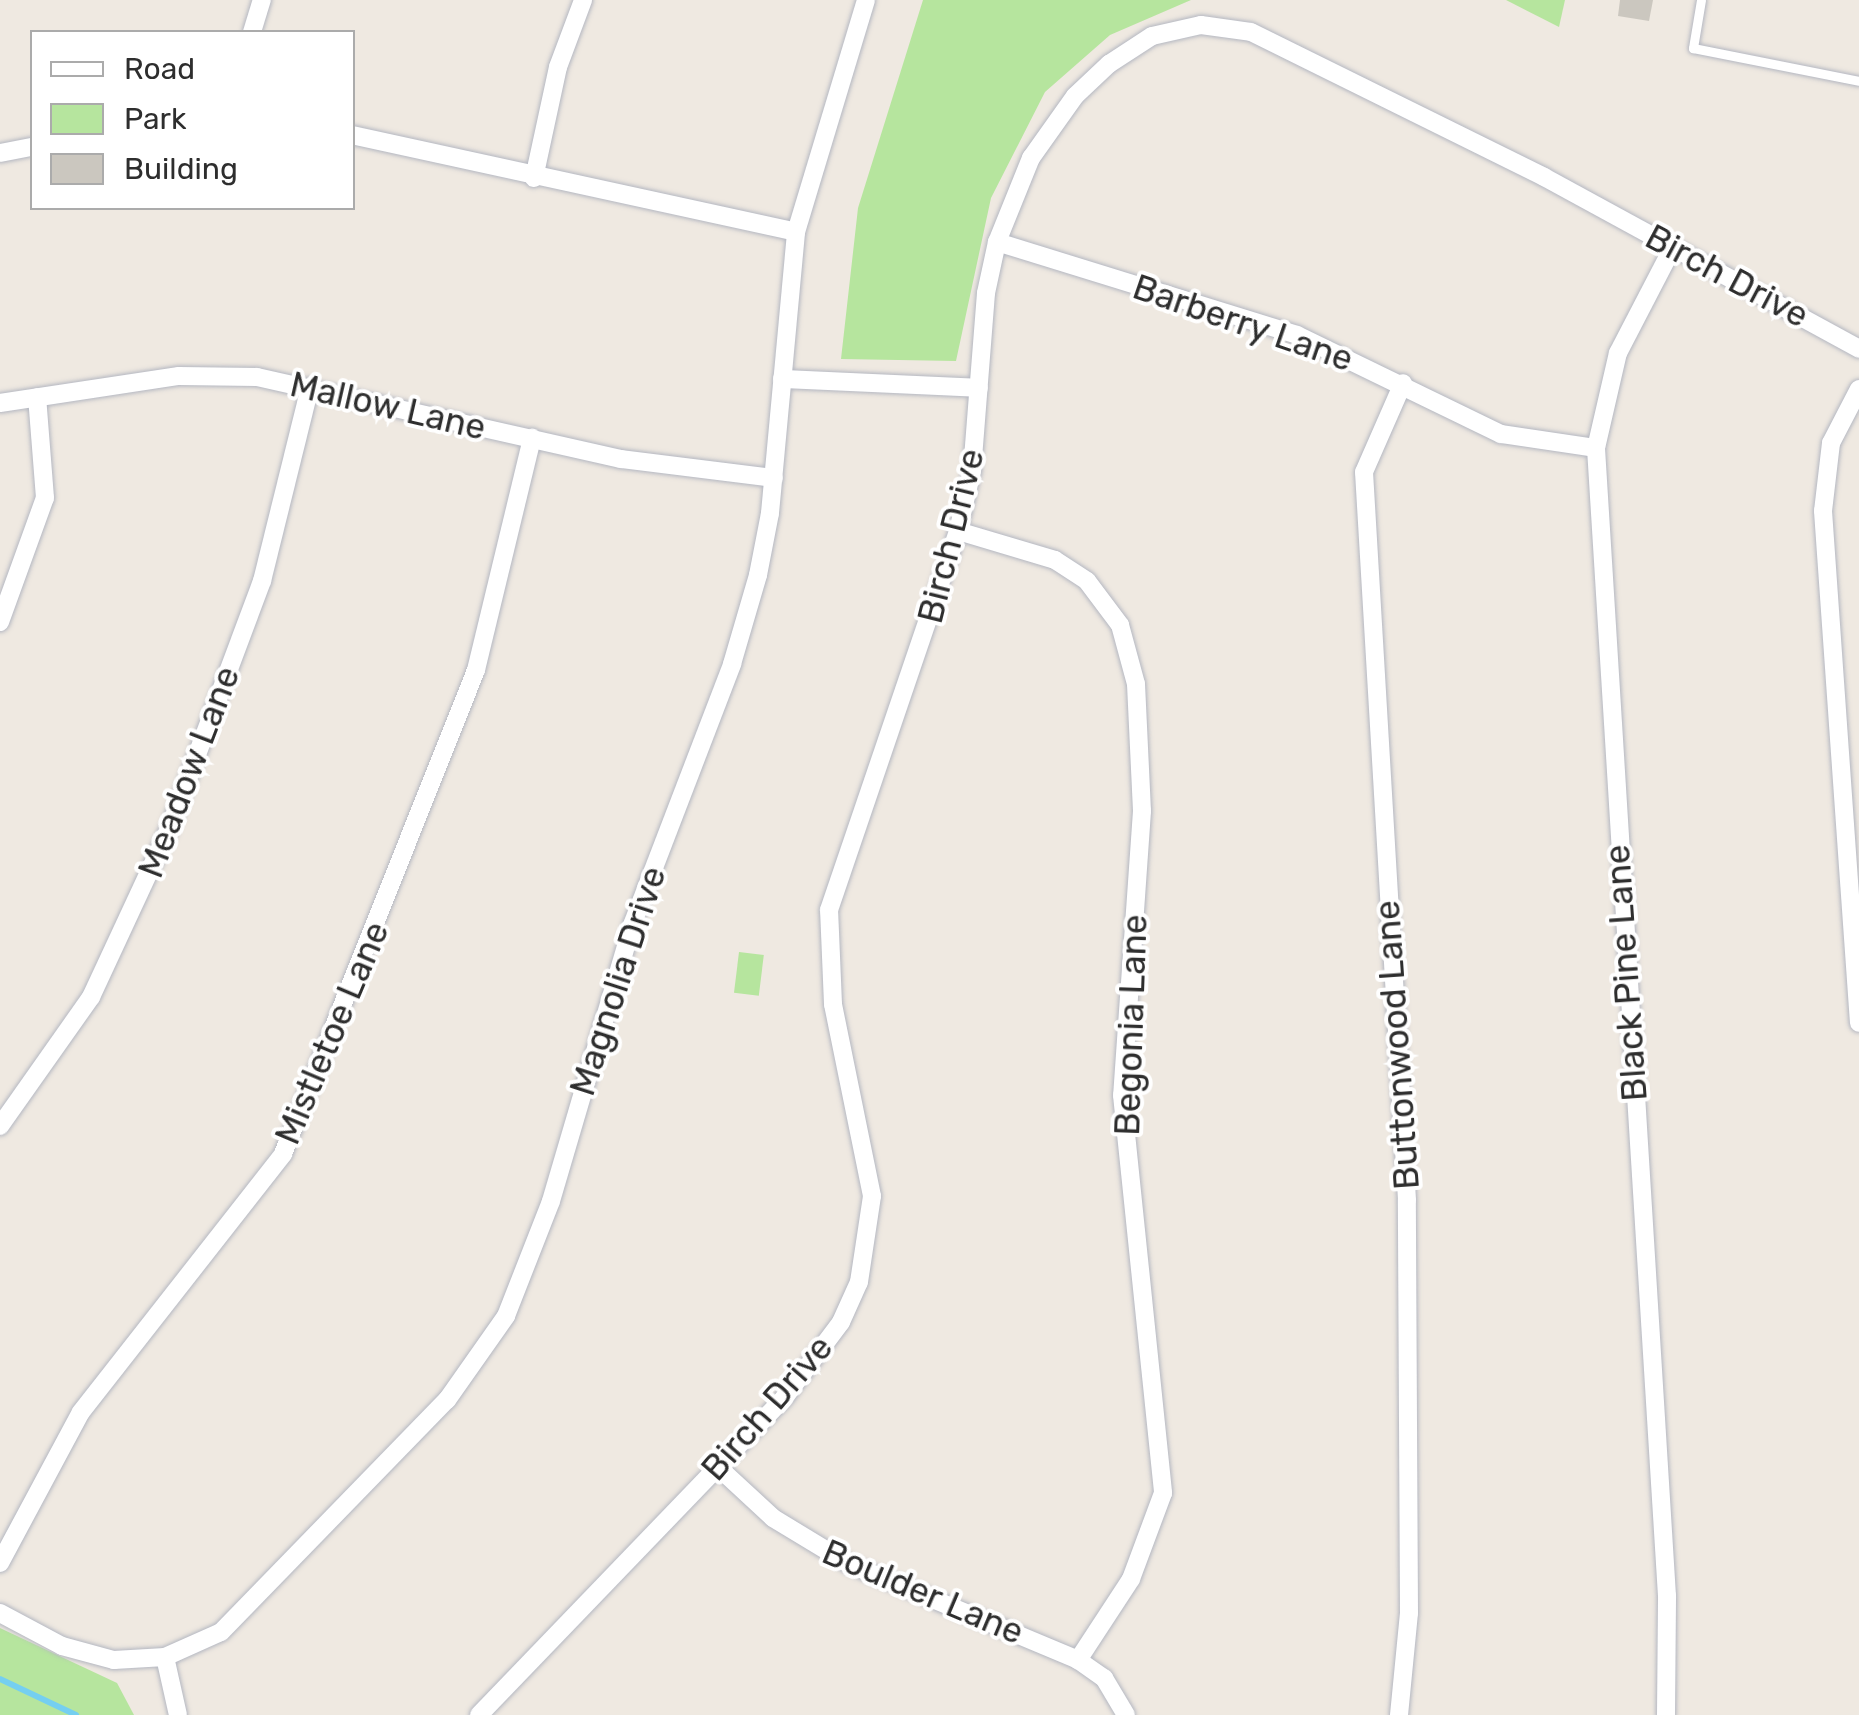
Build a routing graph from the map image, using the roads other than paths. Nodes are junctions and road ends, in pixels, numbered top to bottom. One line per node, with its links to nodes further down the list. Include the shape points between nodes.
1 (262, 0): 5 (street)
2 (584, 0): 10 (street, via 558,67)
3 (866, 0): 11 (street, Magnolia Drive)
4 (1701, 0): 6 (lane, via 1693,48)
5 (253, 30)
6 (1859, 80)
7 (355, 136): 10 (street)
8 (30, 148): 9 (street)
9 (0, 153)
10 (534, 178): 11 (street)
11 (796, 232): 15 (street, Magnolia Drive)
12 (998, 242): 13 (street, Birch Drive, via 1031,158 1076,96 1130,48 1201,25 1290,46); 16 (street, Barberry Lane, via 1292,333); 18 (street, Birch Drive)
13 (1673, 247): 14 (street, Birch Drive); 23 (street, Black Pine Lane, via 1618,353)
14 (1859, 349)
15 (782, 379): 18 (street); 24 (street, Magnolia Drive)
16 (1403, 383): 23 (street, Barberry Lane, via 1501,434); 37 (street, Buttonwood Lane, via 1364,472 1407,1200 1410,1613)
17 (310, 386): 20 (street, Mallow Lane, via 179,376); 22 (street, Mallow Lane); 28 (street, Meadow Lane, via 262,581 170,828 91,997)
18 (979, 388): 25 (street, Birch Drive)
19 (1859, 389): 27 (street, via 1832,443 1824,510)
20 (36, 397): 21 (street, Mallow Lane); 26 (street, via 46,498)
21 (0, 403)
22 (532, 438): 24 (street, Mallow Lane, via 680,468); 30 (street, Mistletoe Lane, via 476,670 283,1154 81,1412)
23 (1596, 448): 38 (street, Black Pine Lane, via 1667,1596)
24 (774, 478): 32 (street, Magnolia Drive, via 758,575 732,664 632,925 551,1201 506,1316 448,1400 246,1612 197,1645)
25 (958, 531): 29 (street, Birch Drive, via 829,910 833,1004 867,1148 868,1251 820,1353); 33 (street, Begonia Lane, via 1055,560 1087,581 1120,625 1136,684 1142,811 1122,1095 1163,1493 1132,1578)
26 (0, 622)
27 (1859, 1023)
28 (0, 1126)
29 (718, 1467): 33 (street, Boulder Lane, via 773,1518 824,1551); 35 (street, Birch Drive)
30 (0, 1563)
31 (0, 1613): 32 (street, Magnolia Drive, via 92,1656)
32 (165, 1657): 34 (street)
33 (1078, 1660): 36 (street, Boulder Lane, via 1104,1678)
34 (178, 1715)
35 (479, 1715)
36 (1126, 1715)
37 (1399, 1715)
38 (1666, 1715)

